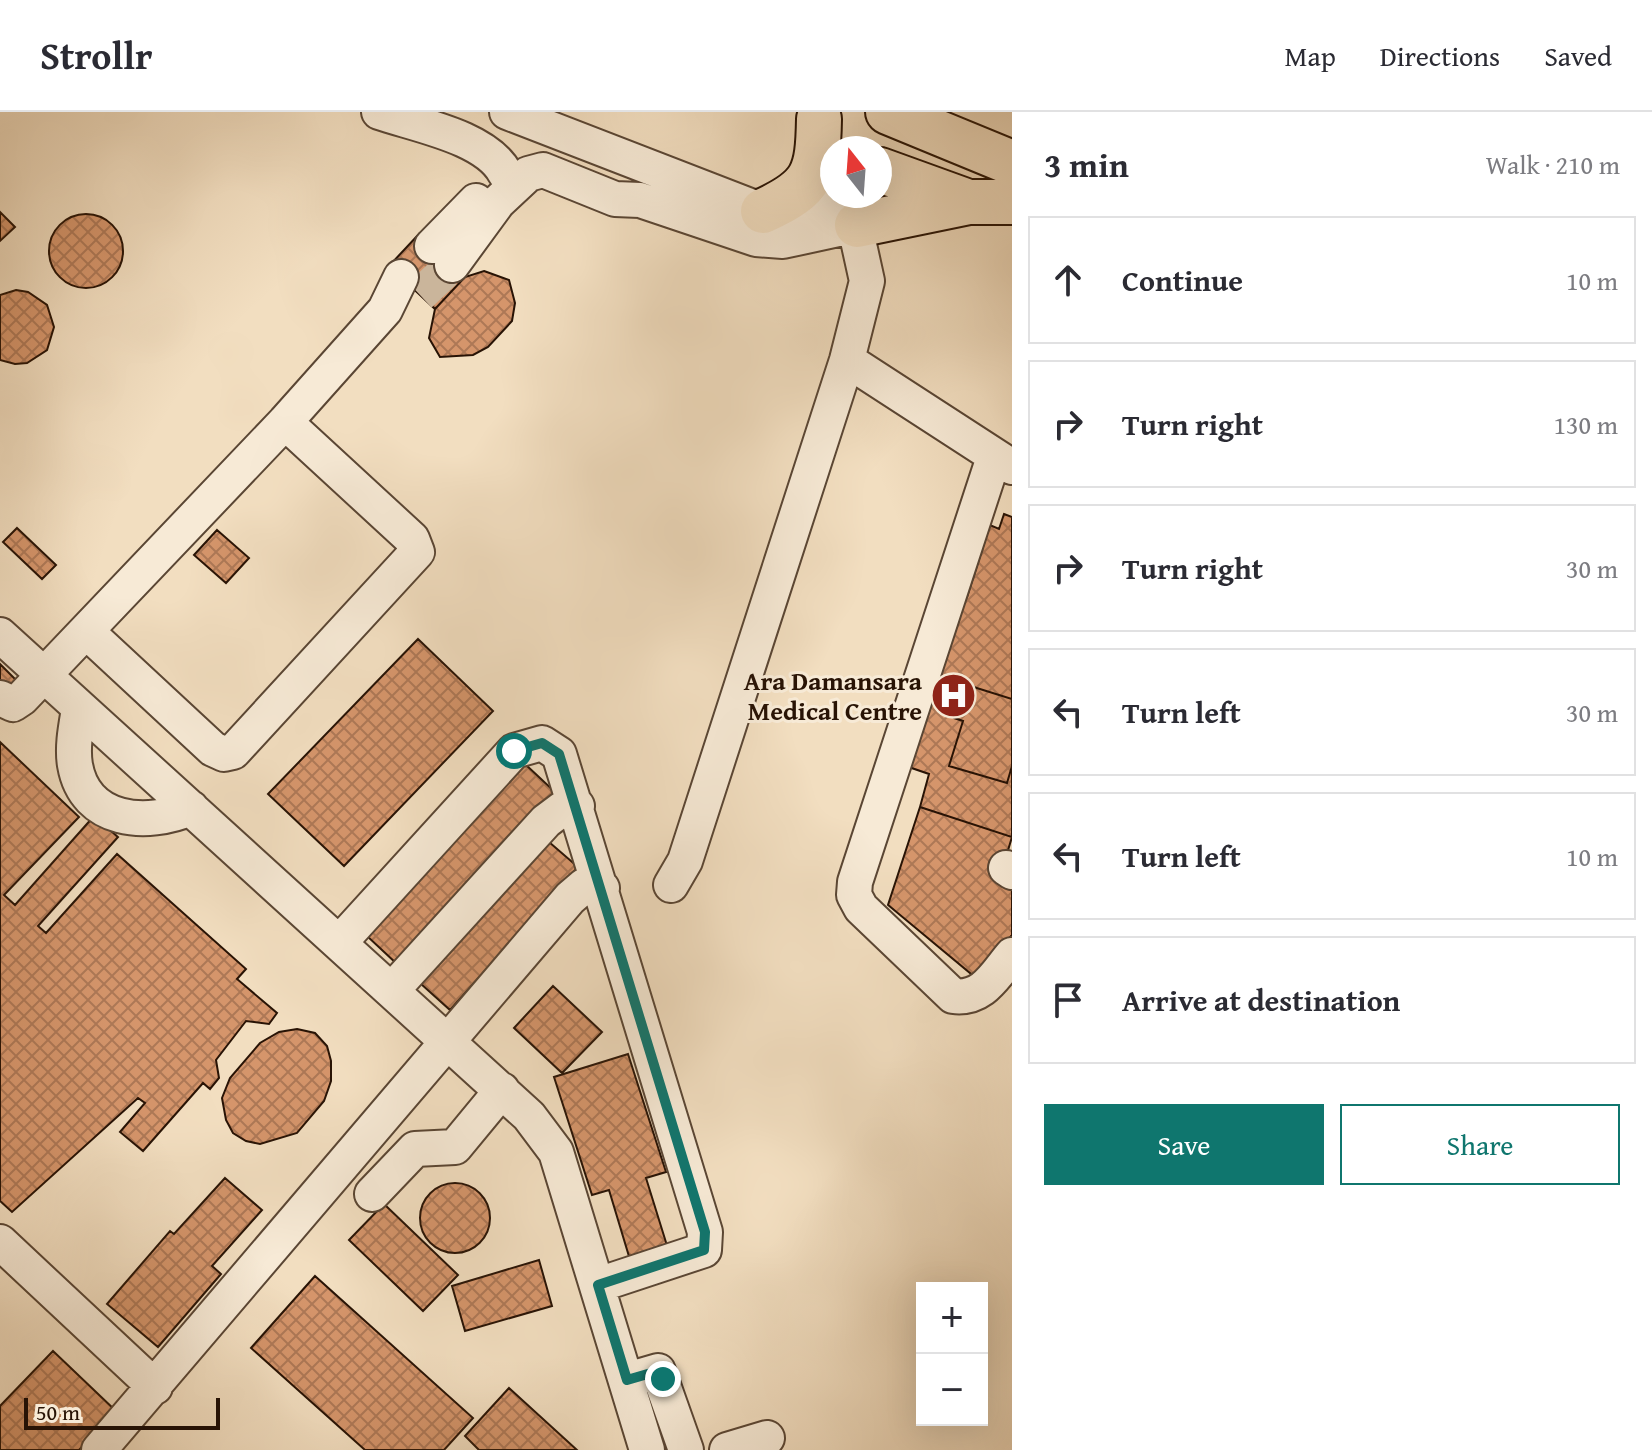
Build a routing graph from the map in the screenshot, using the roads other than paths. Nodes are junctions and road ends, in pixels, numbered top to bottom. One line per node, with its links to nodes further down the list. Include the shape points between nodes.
1 (379, 112): 9 (lane, via 489,151)
2 (488, 112): 6 (lane)
3 (507, 112): 7 (lane)
4 (888, 112): 8 (main road)
5 (824, 123): 18 (main road, via 816,168 805,188)
6 (546, 146): 7 (lane); 9 (lane, via 528,152); 12 (lane)
7 (600, 147): 18 (lane)
8 (1012, 163)
9 (505, 173): 12 (lane, via 442,255 528,174 543,170 615,199)
10 (892, 192): 13 (main road, via 923,188)
11 (892, 198): 13 (main road)
12 (640, 200): 16 (lane, via 756,239 783,241)
13 (969, 202): 14 (main road)
14 (1012, 202)
15 (820, 205): 18 (lane, via 783,213)
16 (840, 208)
17 (860, 208): 20 (lane, via 867,281)
18 (763, 211)
19 (410, 286): 21 (lane)
20 (847, 360): 22 (lane); 30 (lane, via 685,861)
21 (285, 422): 23 (lane); 23 (lane, via 412,539 417,552 233,752 213,749)
22 (1003, 462): 33 (lane, via 854,895 861,908 953,996 968,998 982,991)
23 (87, 632): 25 (lane)
24 (0, 635): 25 (lane)
25 (45, 676): 26 (lane, via 13,704); 27 (lane)
26 (0, 698)
27 (79, 709): 29 (lane); 29 (lane, via 75,765 82,788 109,812 136,821)
28 (577, 806): 31 (lane); 32 (lane, via 559,754 542,743 514,751); 34 (lane, via 546,821)
29 (191, 808): 32 (lane)
30 (671, 885)
31 (602, 888): 35 (lane, via 584,886 570,898); 39 (lane, via 705,1232 704,1250)
32 (340, 942): 34 (lane)
33 (1012, 955)
34 (393, 989): 35 (lane)
35 (448, 1039): 36 (lane); 41 (lane)
36 (502, 1090): 37 (lane, via 455,1147 415,1149); 39 (lane, via 556,1152)
37 (372, 1194)
38 (0, 1242): 41 (lane)
39 (598, 1285): 40 (lane)
40 (627, 1380): 44 (lane); 45 (lane, via 658,1371)
41 (155, 1387): 43 (lane)
42 (767, 1438): 46 (lane)
43 (99, 1450)
44 (647, 1450)
45 (686, 1450)
46 (727, 1450)

